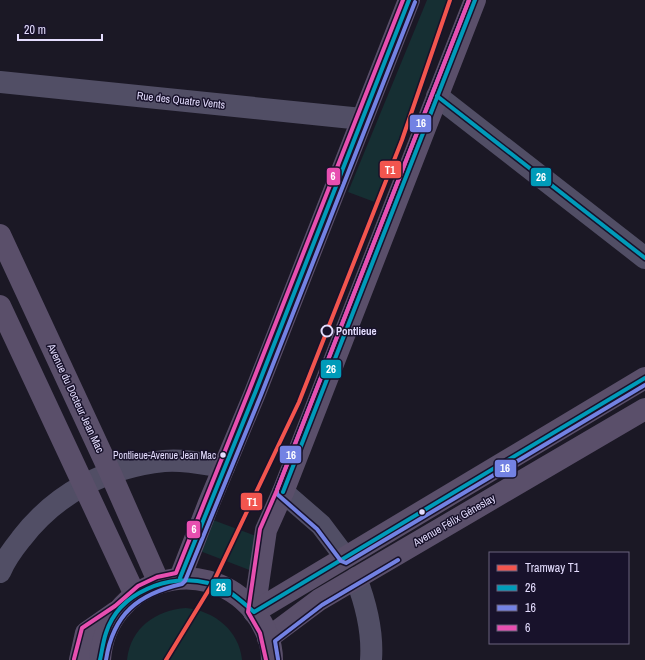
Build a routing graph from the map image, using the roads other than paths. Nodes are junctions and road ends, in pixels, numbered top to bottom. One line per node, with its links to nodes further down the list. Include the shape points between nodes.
1 (409, 0): 5 (main road)
2 (475, 0): 4 (main road)
3 (0, 82): 5 (street, Rue des Quatre Vents)
4 (437, 96): 7 (street); 14 (main road)
5 (362, 119): 11 (main road)
6 (0, 235): 12 (main road, Avenue du Docteur Jean Mac)
7 (645, 258)
8 (0, 306): 13 (main road)
9 (645, 378): 15 (main road, Avenue Félix Géneslay)
10 (645, 409): 17 (main road, Avenue Félix Géneslay)
11 (224, 467): 12 (street, via 166,461 140,464); 18 (main road)
12 (110, 472): 13 (street); 18 (main road, Avenue du Docteur Jean Mac)
13 (83, 484): 16 (street, via 50,507 32,524 12,550); 19 (main road)
14 (283, 492): 15 (street, via 321,525); 21 (main road, via 266,530)
15 (345, 557): 21 (main road, Avenue Félix Géneslay)
16 (0, 572)
17 (356, 578): 22 (main road, Avenue Félix Géneslay, via 318,600); 26 (street, via 372,642)
18 (170, 581): 19 (main road); 21 (main road, via 199,579 226,588)
19 (135, 595): 20 (main road)
20 (119, 611): 23 (main road, via 86,633); 24 (main road, via 108,628)
21 (254, 612): 22 (main road)
22 (268, 638): 25 (main road)
23 (80, 660)
24 (100, 660)
25 (272, 660)
26 (371, 660)

